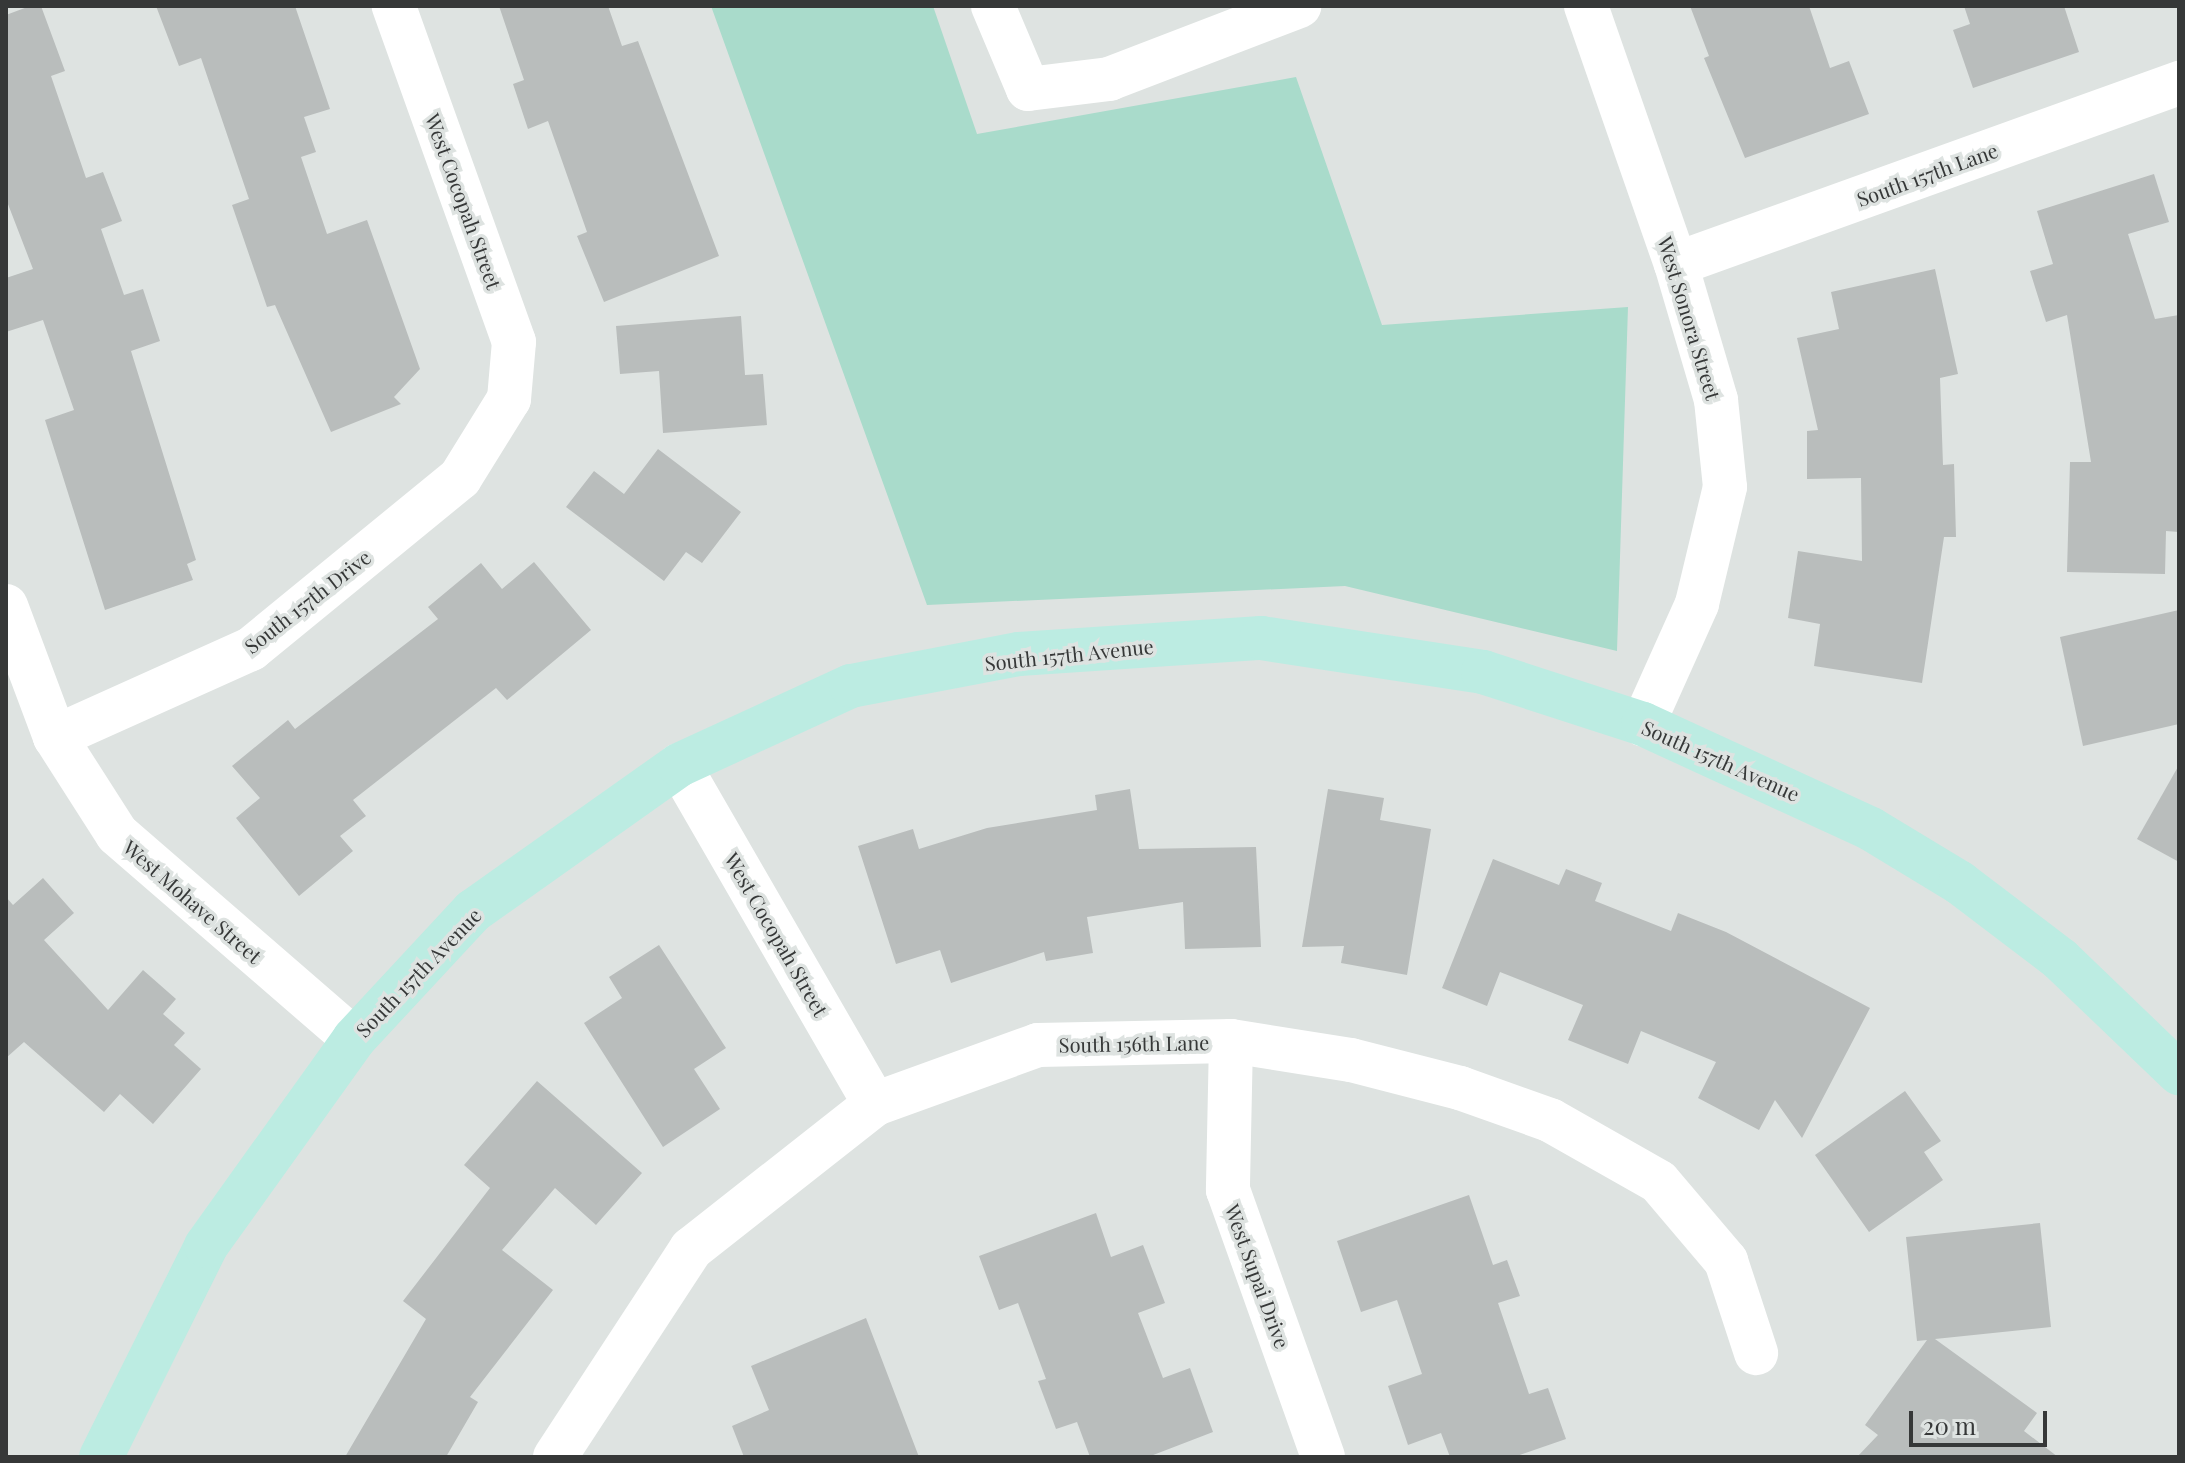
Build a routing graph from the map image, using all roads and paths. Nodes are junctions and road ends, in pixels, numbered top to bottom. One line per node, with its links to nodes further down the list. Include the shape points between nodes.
1 (394, 6): 7 (street, West Cocopah Street, via 514,342)
2 (993, 6): 3 (street, via 1028,89 1109,79)
3 (1299, 6)
4 (1586, 6): 6 (street, West Sonora Street)
5 (2179, 83): 6 (street, South 157th Lane)
6 (1676, 264): 9 (street, West Sonora Street, via 1716,400 1725,487 1697,604)
7 (509, 399): 10 (street, South 157th Drive, via 460,478 251,649)
8 (6, 606): 10 (street, West Mohave Street)
9 (1643, 724): 11 (street, South 157th Avenue, via 1483,672 1261,638 1019,654 851,686); 14 (street, South 157th Avenue, via 1871,829 1960,883 2060,959)
10 (55, 737): 12 (street, West Mohave Street, via 117,834)
11 (679, 765): 12 (street, South 157th Avenue, via 473,911); 15 (street, West Cocopah Street)
12 (354, 1039): 17 (street, South 157th Avenue, via 206,1246)
13 (1231, 1041): 15 (street, South 156th Lane, via 1038,1045); 16 (street, South 156th Lane, via 1351,1060 1460,1088 1550,1120 1659,1182 1726,1261); 19 (street, West Supai Drive, via 1228,1190)
14 (2179, 1073)
15 (875, 1104): 18 (street, South 156th Lane, via 691,1249)
16 (1756, 1353)
17 (101, 1457)
18 (555, 1457)
19 (1323, 1457)

